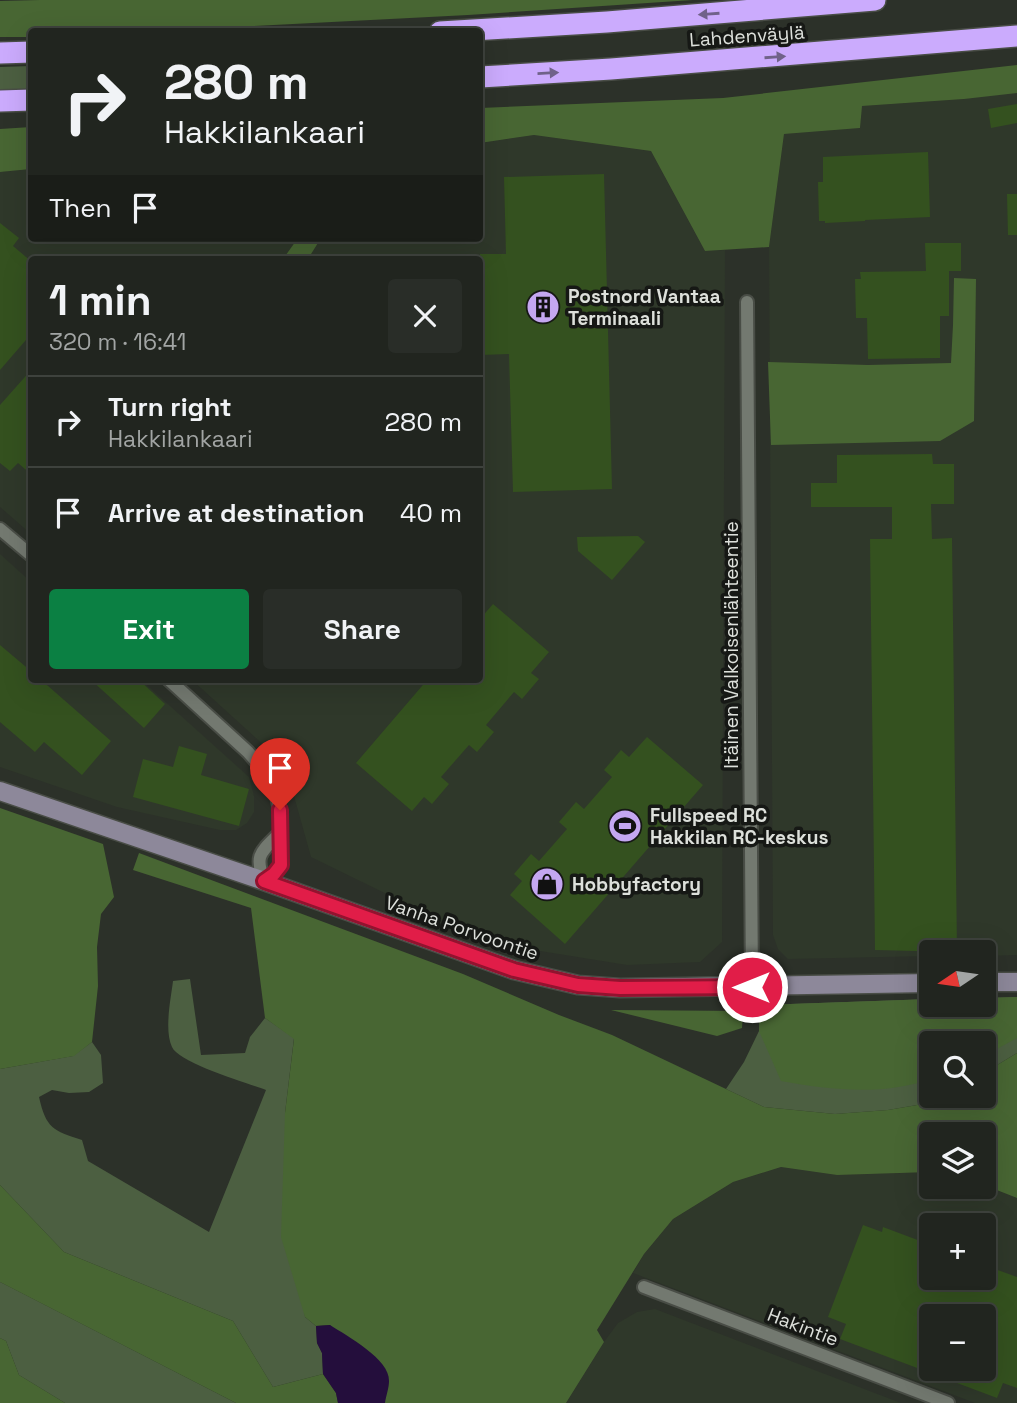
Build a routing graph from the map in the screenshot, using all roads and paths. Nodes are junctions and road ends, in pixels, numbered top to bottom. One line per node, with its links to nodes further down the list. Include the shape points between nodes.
1 (875, 0): 2 (highway, Lahdenväylä, one-way to 2)
2 (483, 29)
3 (1017, 36): 6 (highway, Lahdenväylä, one-way to 3)
4 (28, 52): 5 (highway)
5 (0, 54)
6 (483, 77)
7 (28, 100): 8 (highway)
8 (0, 101)
9 (747, 302): 19 (street, Itäinen Valkoisenlähteentie)
10 (0, 529): 11 (street)
11 (28, 553)
12 (172, 683): 14 (street, via 268,775 280,810)
13 (0, 791): 15 (main road, Vanha Porvoontie)
14 (279, 834): 15 (street, via 281,865); 15 (street, via 259,858)
15 (264, 881): 19 (main road, Vanha Porvoontie, via 514,970 578,985)
16 (996, 982): 17 (main road)
17 (1017, 982)
18 (919, 983): 19 (main road, Vanha Porvoontie)
19 (752, 987)
20 (644, 1287): 21 (street, Hakintie)
21 (948, 1403)

